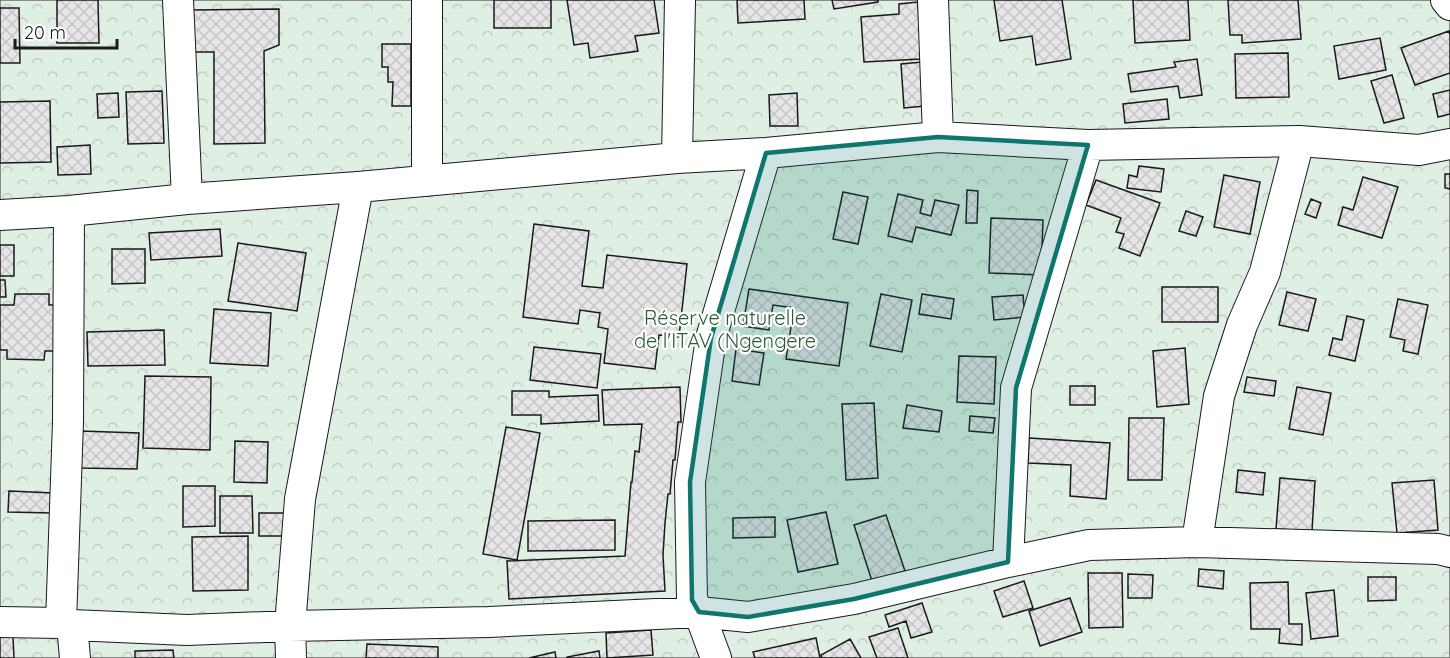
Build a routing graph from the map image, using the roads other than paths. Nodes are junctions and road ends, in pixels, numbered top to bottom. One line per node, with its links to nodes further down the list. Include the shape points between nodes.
1 (178, 0): 15 (street)
2 (427, 0): 13 (street)
3 (680, 0): 12 (street)
4 (933, 0): 7 (street)
5 (1446, 0): 6 (street)
6 (1450, 5)
7 (938, 137): 10 (street); 11 (street)
8 (1299, 141): 9 (street, via 1419,150); 10 (street); 18 (street, via 1265,272 1242,325 1219,396)
9 (1450, 144)
10 (1088, 145): 20 (street, via 1016,388)
11 (766, 153): 12 (street); 21 (street, via 711,338 690,482 692,600)
12 (677, 158): 13 (street)
13 (426, 181): 14 (street)
14 (358, 187): 15 (street); 24 (street, via 300,499)
15 (187, 199): 16 (street)
16 (69, 211): 17 (street); 23 (street)
17 (0, 215)
18 (1197, 542): 19 (street); 20 (street, via 1089,544)
19 (1450, 552)
20 (1008, 561): 21 (street, via 854,599 747,617)
21 (699, 612): 24 (street); 27 (street)
22 (0, 622): 23 (street)
23 (67, 624): 24 (street, via 188,630); 25 (street)
24 (291, 626): 26 (street)
25 (75, 658)
26 (291, 658)
27 (716, 658)

